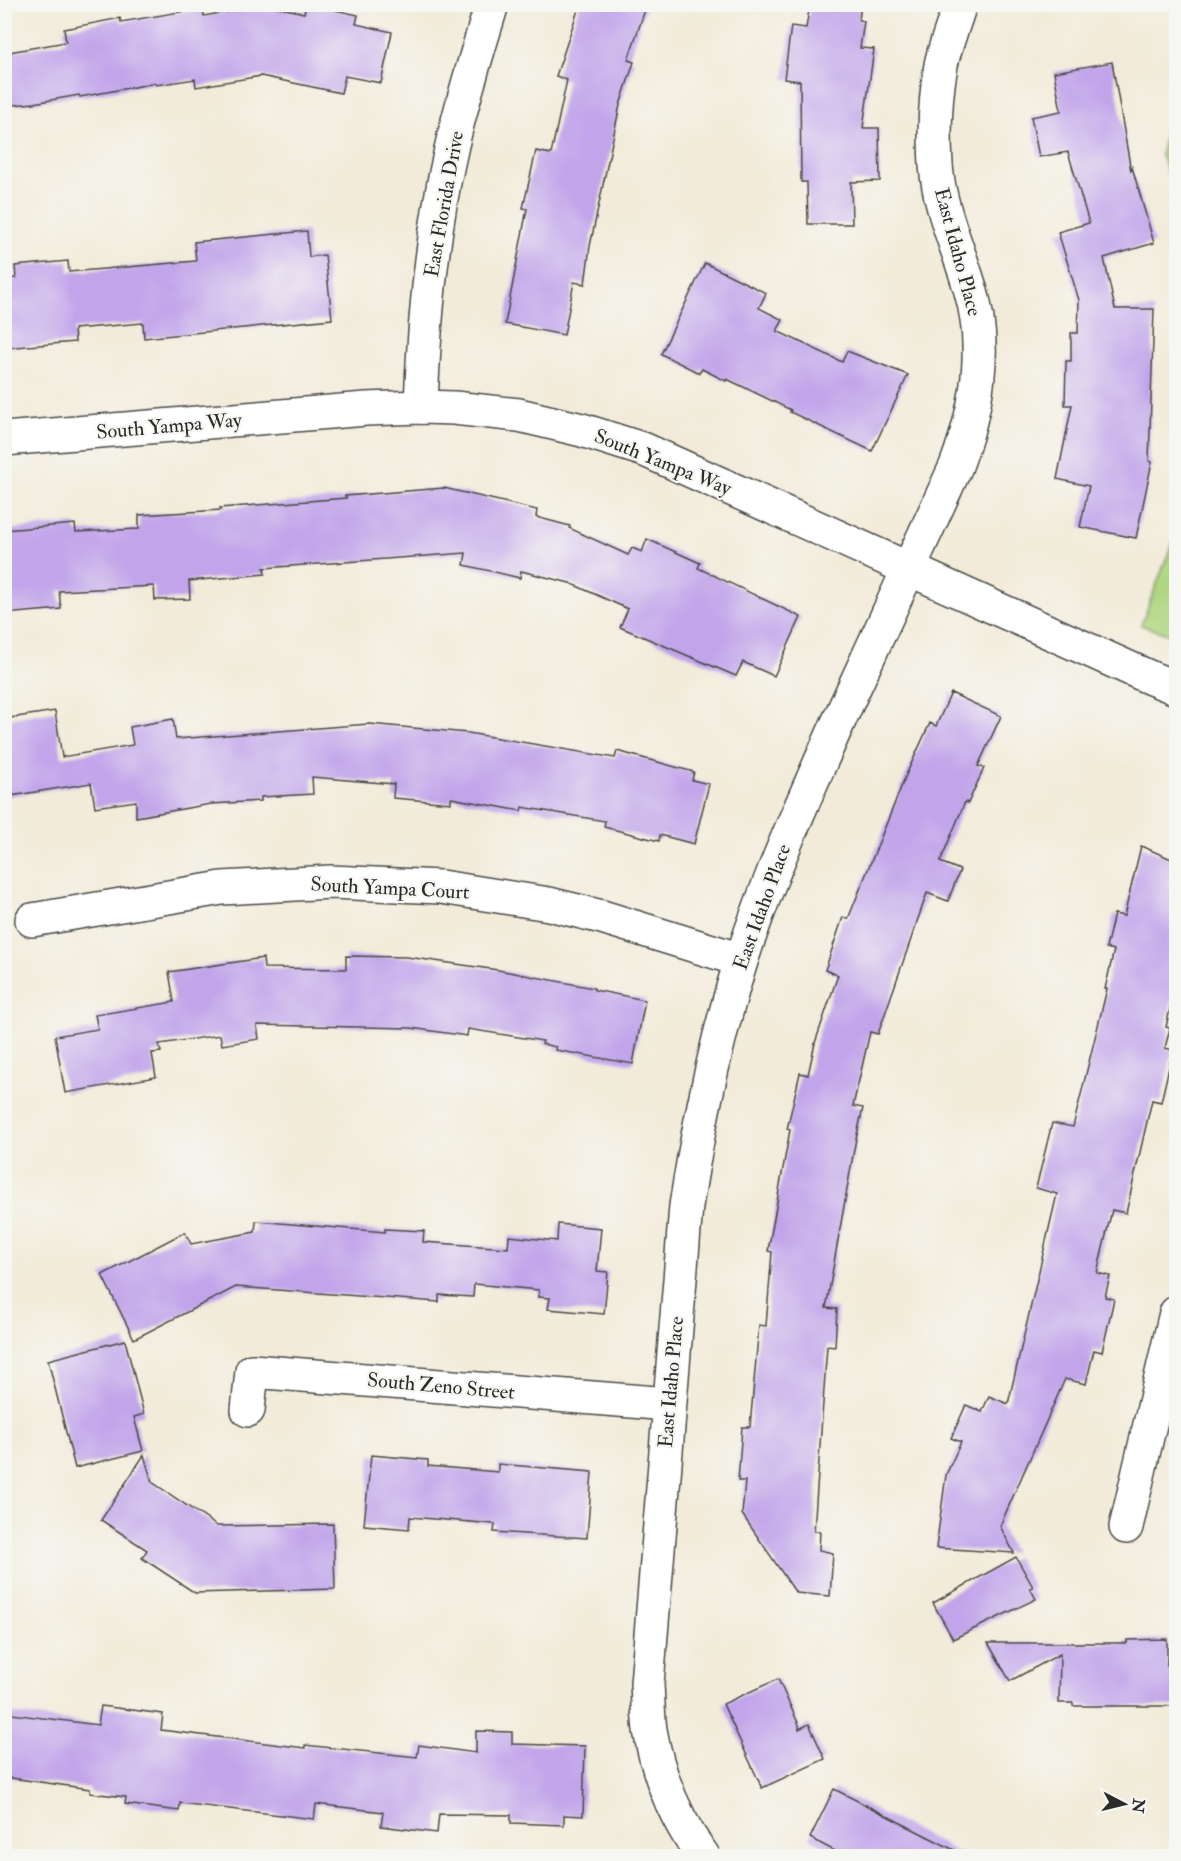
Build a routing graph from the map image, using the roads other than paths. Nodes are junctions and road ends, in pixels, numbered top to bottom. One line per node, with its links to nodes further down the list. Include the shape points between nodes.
1 (492, 4): 3 (street, East Florida Drive, via 449,154 437,217 423,344)
2 (960, 4): 5 (street, East Idaho Place, via 941,64 935,115 936,167 946,218 971,290 978,331 977,386 962,449)
3 (421, 407): 4 (street, South Yampa Way); 5 (street, South Yampa Way, via 519,415 634,447)
4 (4, 439)
5 (908, 569): 6 (street, South Yampa Way); 8 (street, East Idaho Place, via 794,821)
6 (1176, 688)
7 (32, 920): 8 (street, South Yampa Court, via 222,888 331,882 441,887 602,916)
8 (741, 960): 10 (street, East Idaho Place, via 697,1133 686,1206)
9 (1176, 1313): 12 (street)
10 (669, 1404): 11 (street, South Zeno Street, via 252,1371); 13 (street, East Idaho Place, via 647,1684 650,1730)
11 (248, 1410)
12 (1125, 1527)
13 (688, 1852)

